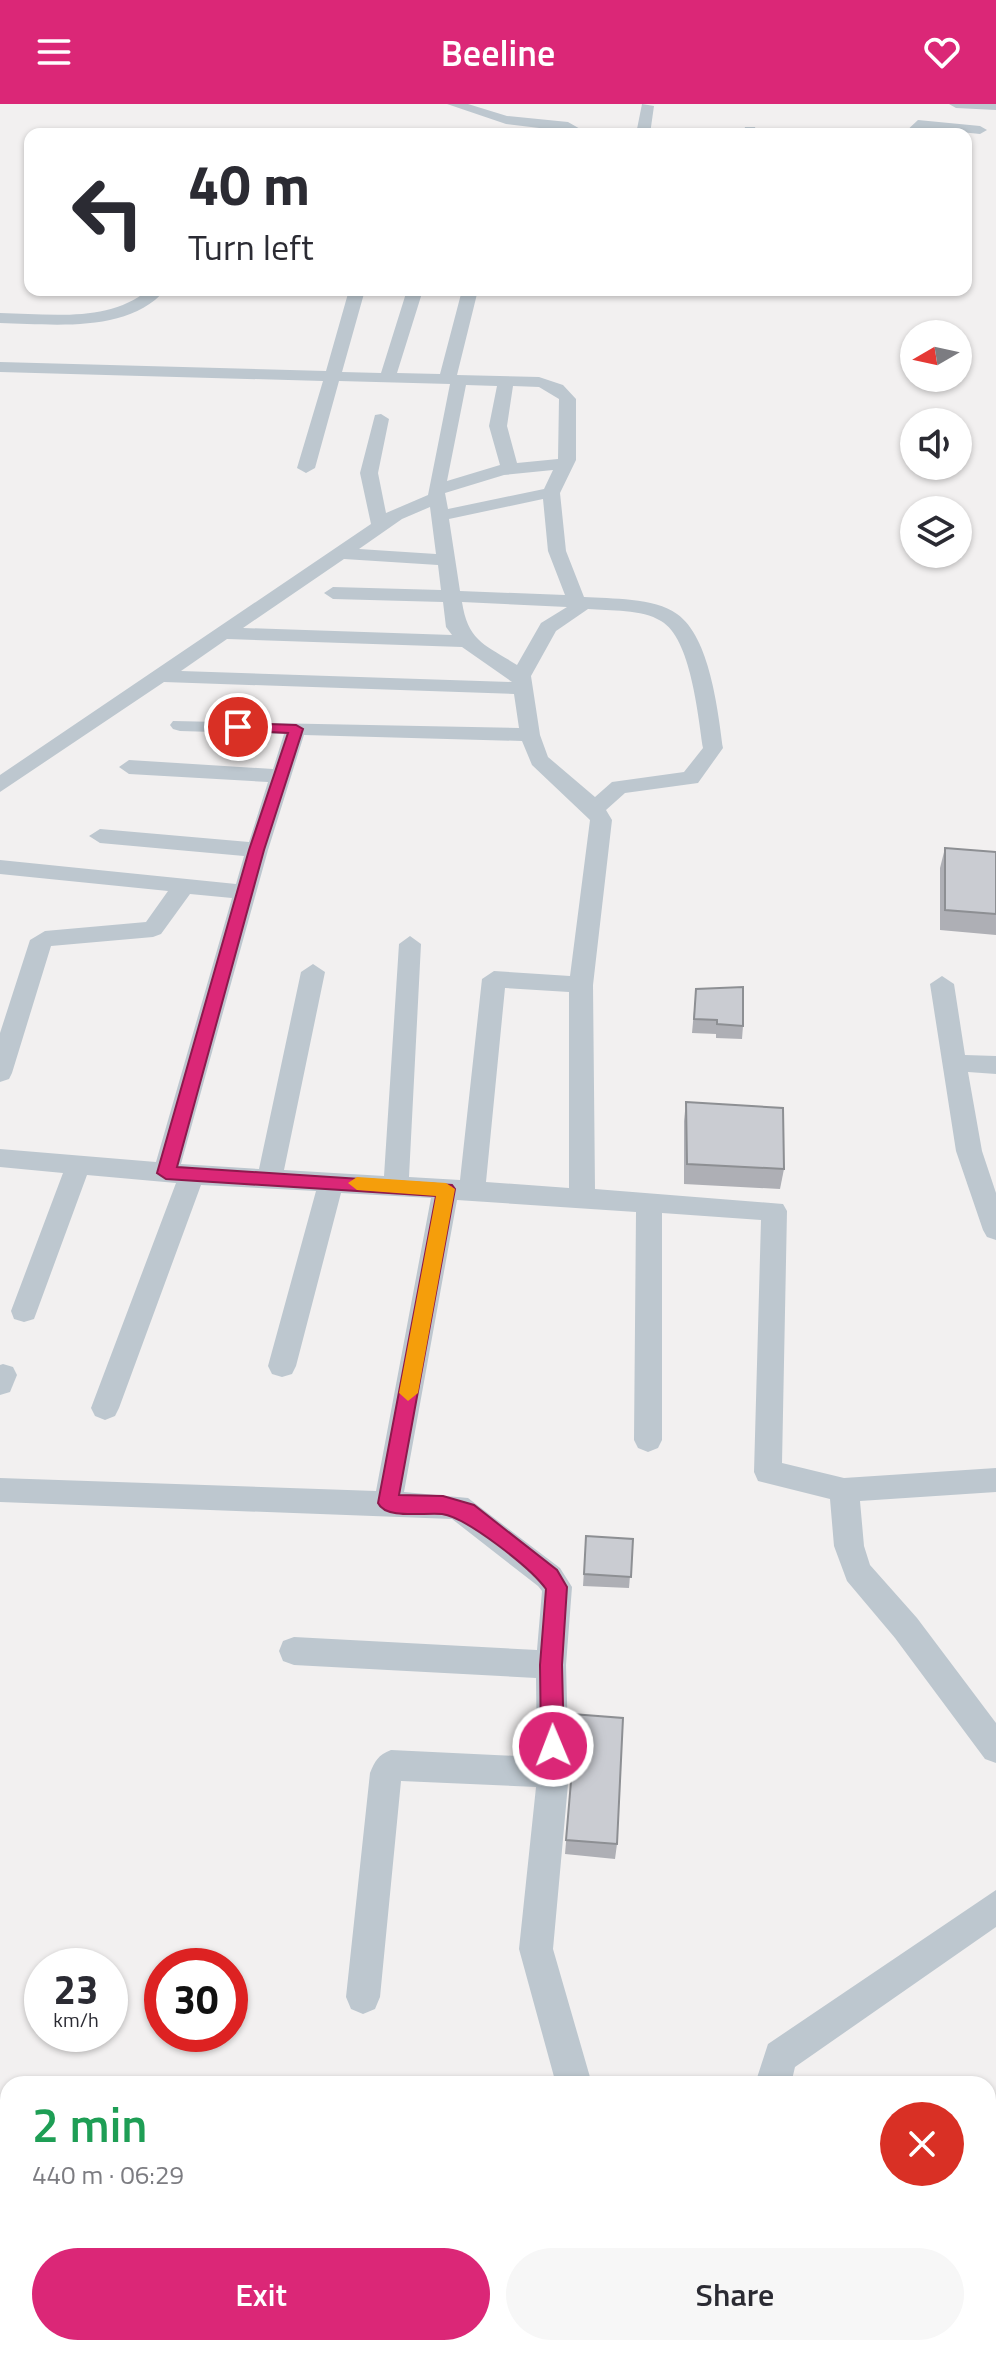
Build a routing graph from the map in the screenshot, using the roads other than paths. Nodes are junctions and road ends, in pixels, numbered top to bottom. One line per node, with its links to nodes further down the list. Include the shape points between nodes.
1 (454, 104): 5 (street)
2 (956, 104): 4 (street)
3 (647, 106): 8 (street)
4 (996, 106)
5 (487, 110): 7 (street)
6 (996, 121): 12 (street)
7 (572, 128)
8 (644, 128)
9 (915, 128): 10 (street)
10 (959, 128)
11 (972, 129): 12 (street)
12 (980, 130): 13 (street)
13 (972, 134)
14 (152, 296): 18 (street, via 104,316)
15 (355, 296): 20 (street)
16 (415, 296): 21 (street)
17 (469, 296): 22 (street)
18 (0, 318)
19 (0, 367): 20 (street)
20 (330, 377): 21 (street); 26 (street)
21 (387, 379): 22 (street)
22 (453, 380): 23 (street); 29 (street)
23 (506, 381): 25 (street, via 545,383 569,398); 27 (street, via 498,426)
24 (381, 419): 30 (street, via 369,469)
25 (566, 464): 27 (street); 28 (street)
26 (306, 468)
27 (510, 469): 29 (street)
28 (551, 493): 29 (street); 35 (street, via 557,551)
29 (437, 501): 30 (street, via 408,509); 32 (street)
30 (380, 526): 31 (street)
31 (340, 553): 32 (street); 36 (street)
32 (446, 560): 34 (street)
33 (333, 593): 34 (street)
34 (452, 598): 35 (street); 37 (street, via 456,627)
35 (579, 603): 39 (street, via 577,611 548,627); 46 (street, via 657,609 671,618 704,684 713,748 691,778 619,787)
36 (223, 633): 37 (street); 38 (street)
37 (466, 641): 39 (street)
38 (159, 676): 39 (street); 45 (street)
39 (522, 682): 42 (street)
40 (180, 725): 41 (street)
41 (296, 729): 42 (street); 44 (street)
42 (530, 735): 46 (street, via 545,767)
43 (129, 767): 44 (street)
44 (281, 776): 48 (street)
45 (0, 785)
46 (595, 809): 55 (street, via 601,828)
47 (100, 836): 48 (street)
48 (257, 850): 51 (street)
49 (0, 867): 50 (street)
50 (185, 884): 51 (street); 58 (street, via 153,929 45,939 38,946)
51 (245, 892): 61 (street)
52 (410, 944): 64 (street)
53 (313, 972): 62 (street)
54 (942, 984): 56 (street)
55 (581, 985): 65 (street, via 494,979); 66 (street)
56 (955, 1063): 57 (street); 68 (street, via 969,1151)
57 (996, 1065)
58 (0, 1073)
59 (0, 1158): 60 (street)
60 (79, 1164): 61 (street); 69 (street)
61 (179, 1174): 62 (street); 71 (street)
62 (270, 1178): 63 (street)
63 (331, 1182): 64 (street); 70 (street)
64 (396, 1186): 65 (street)
65 (459, 1190): 66 (street); 76 (street)
66 (582, 1198): 67 (street)
67 (649, 1203): 72 (street); 75 (street, via 774,1211 768,1472)
68 (996, 1230)
69 (24, 1311)
70 (282, 1366)
71 (105, 1408)
72 (648, 1440)
73 (996, 1480): 75 (street)
74 (0, 1490): 76 (street)
75 (844, 1490): 79 (street, via 849,1546 858,1572)
76 (388, 1503): 78 (street, via 443,1505 467,1512 549,1577 558,1598)
77 (294, 1651): 78 (street)
78 (551, 1665): 80 (street)
79 (996, 1748)
80 (553, 1773): 82 (street, via 391,1765 386,1773); 83 (street, via 536,1949)
81 (996, 1907): 84 (street, via 780,2056)
82 (363, 1997)
83 (572, 2076)
84 (775, 2076)

